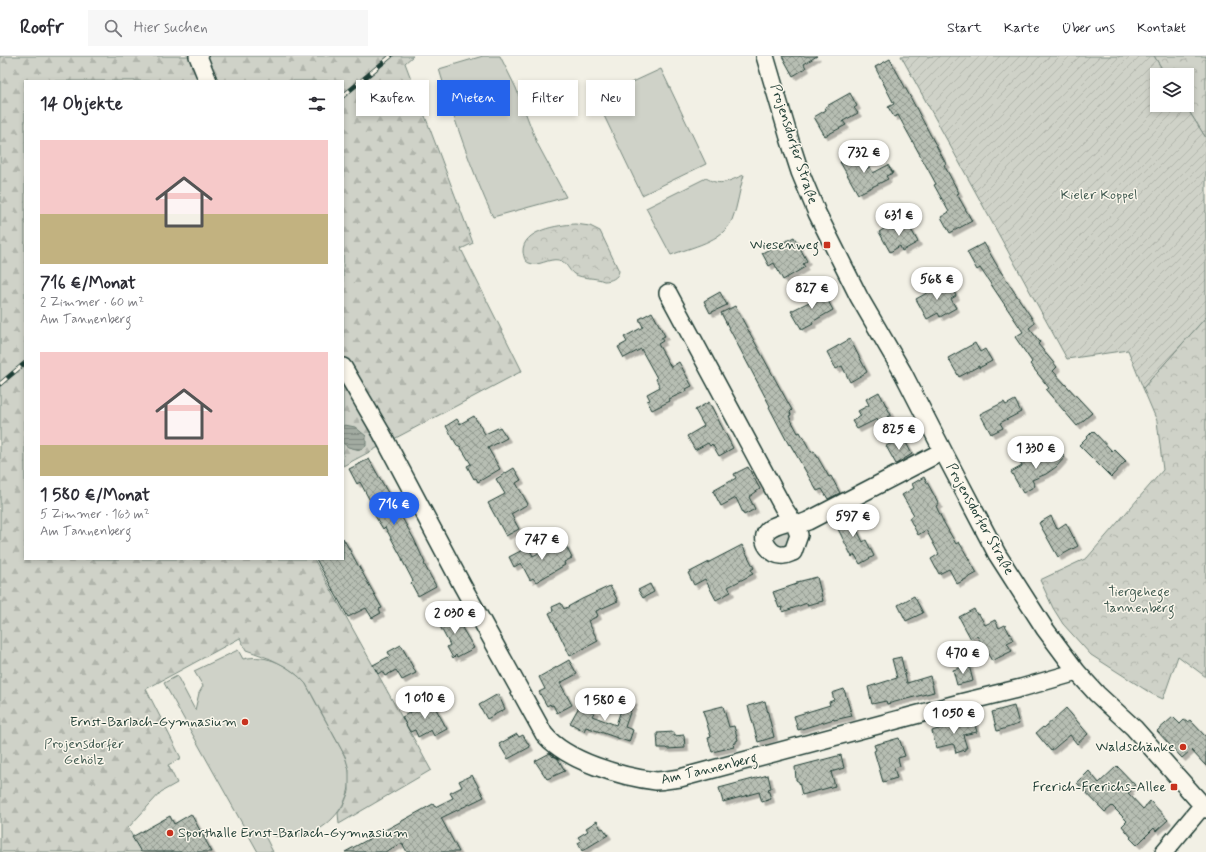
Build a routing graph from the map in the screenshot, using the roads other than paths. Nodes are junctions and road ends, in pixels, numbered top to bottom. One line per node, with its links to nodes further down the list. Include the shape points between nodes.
1 (198, 56): 3 (street)
2 (765, 56): 6 (street, Projensdorfer Straße, via 800,172 817,213)
3 (208, 80)
4 (668, 293): 6 (street, via 793,523 808,521)
5 (344, 369): 7 (street, Am Tannenberg, via 544,734 559,747 591,764 657,781 680,778)
6 (942, 451): 7 (street, Projensdorfer Straße, via 997,554 1045,629)
7 (1077, 672): 8 (street, Projensdorfer Straße, via 1134,728)
8 (1204, 807): 9 (street)
9 (1164, 852)

